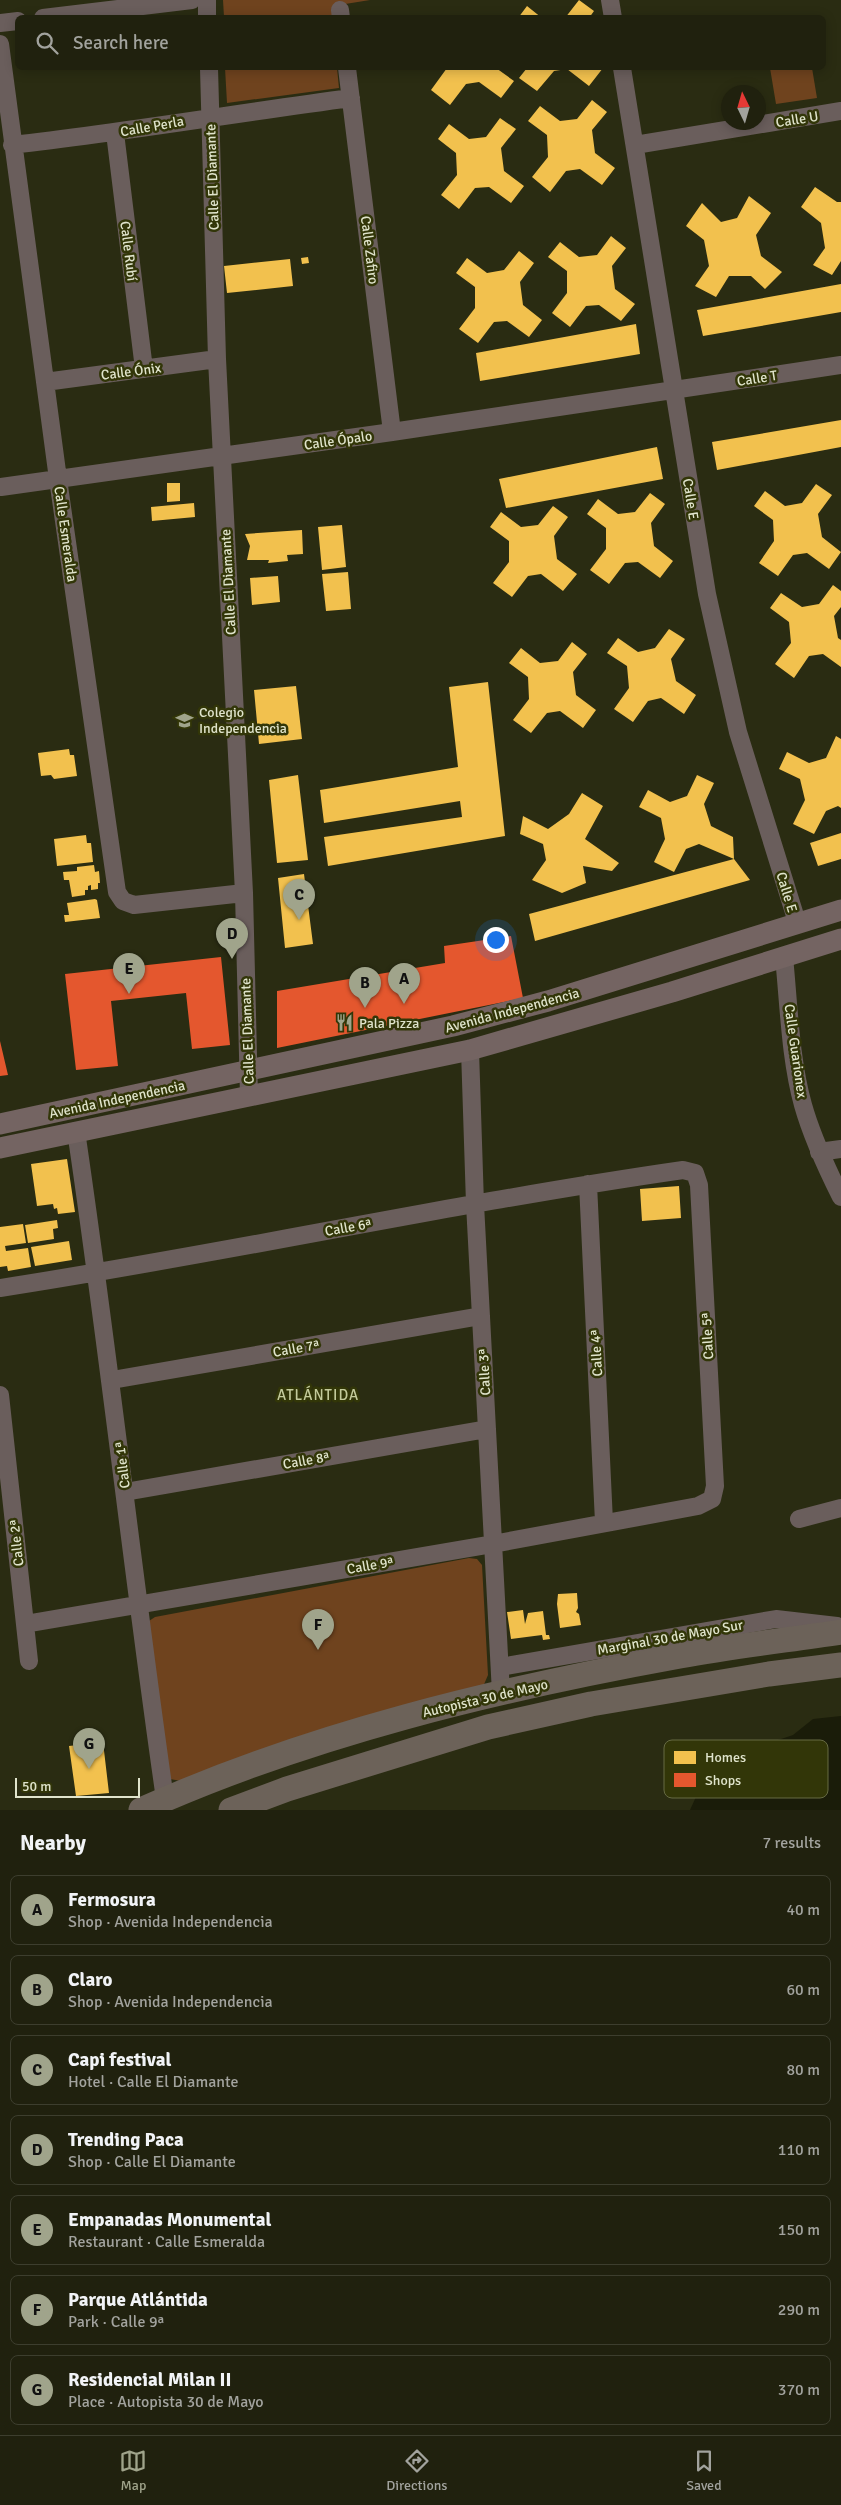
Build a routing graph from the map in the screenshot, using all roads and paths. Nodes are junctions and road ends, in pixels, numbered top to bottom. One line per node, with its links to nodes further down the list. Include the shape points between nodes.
1 (192, 0): 4 (street)
2 (207, 0): 5 (street)
3 (610, 0): 6 (street)
4 (69, 15)
5 (208, 15)
6 (612, 15)
7 (15, 21): 8 (street)
8 (0, 23)
9 (0, 44): 17 (street, Calle Esmeralda)
10 (209, 70): 15 (street, Calle El Diamante)
11 (347, 70): 13 (street, Calle Zafiro)
12 (622, 70): 18 (street, Calle E)
13 (351, 98): 15 (street, Calle Perla); 24 (street, Calle Zafiro)
14 (841, 111): 18 (street, Calle U)
15 (210, 116): 16 (street, Calle Perla); 19 (street, Calle El Diamante)
16 (115, 133): 17 (street, Calle Perla); 21 (street, Calle Rubí)
17 (12, 145): 22 (street, Calle Esmeralda)
18 (635, 145): 23 (street, Calle E)
19 (217, 359): 21 (street, Calle Ónix); 25 (street, Calle El Diamante)
20 (841, 365): 23 (street, Calle T)
21 (144, 369): 22 (street, Calle Ónix)
22 (45, 382): 26 (street, Calle Esmeralda)
23 (674, 390): 24 (street, Calle Ópalo); 30 (street, Calle E, via 707,594 738,732)
24 (392, 432): 25 (street, Calle Ópalo)
25 (221, 456): 26 (street, Calle Ópalo); 28 (street, Calle El Diamante)
26 (58, 479): 27 (street, Calle Ópalo); 28 (street, Calle Esmeralda, via 117,892 123,901 134,905)
27 (1, 487)
28 (244, 893): 34 (street, Calle El Diamante)
29 (841, 910): 30 (main road, Avenida Independencia)
30 (797, 922): 34 (main road, Avenida Independencia, via 548,1001 453,1026)
31 (841, 939): 32 (main road, Avenida Independencia)
32 (784, 957): 33 (main road, Avenida Independencia); 40 (street, Calle Guarionex, via 797,1077)
33 (470, 1050): 35 (main road, Avenida Independencia); 44 (street, Calle 3ª)
34 (247, 1070): 35 (street, Calle El Diamante); 36 (main road, Avenida Independencia)
35 (249, 1096): 37 (main road, Avenida Independencia)
36 (0, 1124)
37 (76, 1131): 38 (main road, Avenida Independencia); 45 (street, Calle 1ª)
38 (0, 1148)
39 (841, 1149): 40 (street)
40 (819, 1152): 43 (street, Calle Guarionex)
41 (695, 1173): 42 (street, Calle 6ª, via 683,1170); 52 (street, Calle 5ª, via 699,1185 715,1486)
42 (588, 1184): 44 (street, Calle 6ª); 55 (street, Calle 4ª)
43 (841, 1197)
44 (475, 1204): 45 (street, Calle 6ª); 47 (street, Calle 3ª)
45 (97, 1273): 46 (street, Calle 6ª); 48 (street, Calle 1ª)
46 (0, 1288)
47 (481, 1316): 48 (street, Calle 7ª); 50 (street, Calle 3ª)
48 (112, 1380): 51 (street, Calle 1ª)
49 (0, 1395): 58 (street, Calle 2ª)
50 (487, 1429): 51 (street, Calle 8ª); 56 (street, Calle 3ª)
51 (125, 1492): 57 (street, Calle 1ª)
52 (712, 1499): 55 (street, Calle 9ª, via 698,1506)
53 (841, 1508): 54 (street)
54 (799, 1519)
55 (604, 1522): 56 (street, Calle 9ª)
56 (493, 1544): 57 (street, Calle 9ª); 63 (street, Calle 3ª)
57 (138, 1604): 58 (street, Calle 9ª); 65 (street, Calle 1ª)
58 (26, 1624): 61 (street, Calle 2ª)
59 (841, 1627): 63 (street, Marginal 30 de Mayo Sur, via 776,1619)
60 (841, 1632): 64 (highway, Autopista 30 de Mayo, via 681,1656)
61 (30, 1661)
62 (841, 1665): 67 (highway, via 591,1704 488,1727 287,1789)
63 (500, 1667): 64 (street, Calle 3ª)
64 (501, 1693): 65 (highway, Autopista 30 de Mayo, via 373,1726)
65 (165, 1799): 66 (highway, Autopista 30 de Mayo)
66 (141, 1810)
67 (231, 1810)

